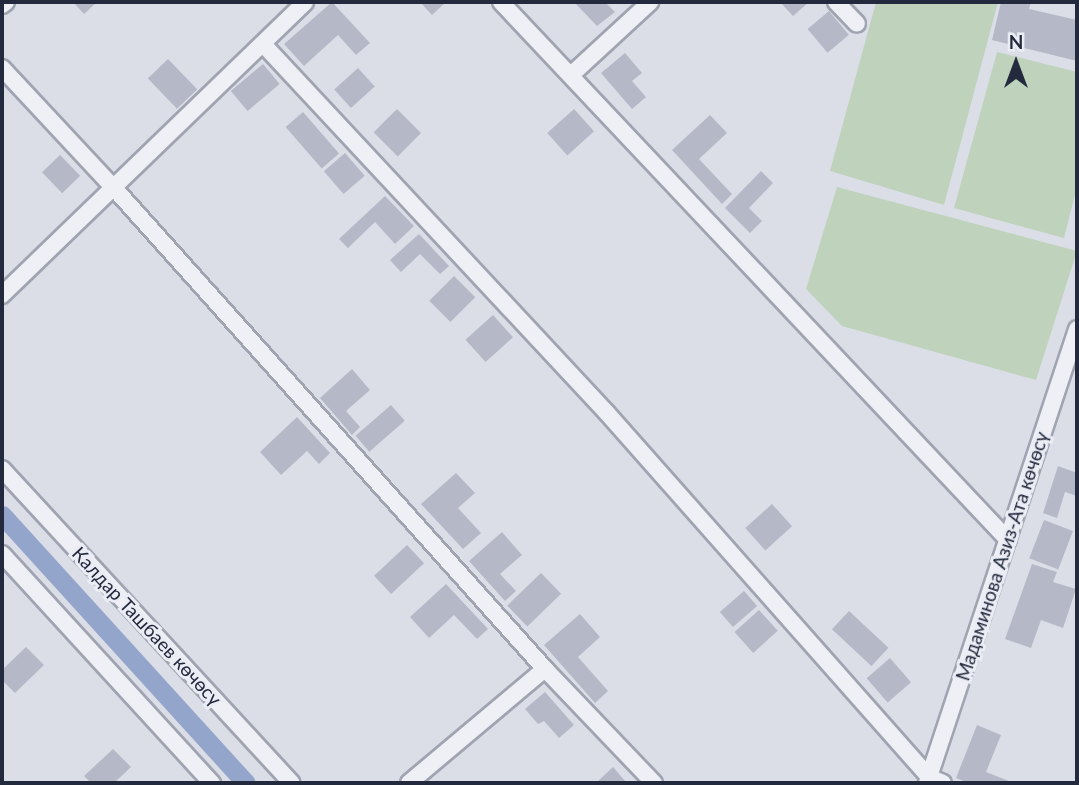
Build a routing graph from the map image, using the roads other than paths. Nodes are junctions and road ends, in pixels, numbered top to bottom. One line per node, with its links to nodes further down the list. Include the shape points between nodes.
1 (6, 2): 6 (street)
2 (305, 2): 8 (street)
3 (501, 2): 10 (street)
4 (650, 2): 10 (street)
5 (836, 2): 7 (street)
6 (2, 5)
7 (857, 24)
8 (263, 44): 11 (street); 18 (street, via 607,413)
9 (2, 68): 11 (street)
10 (570, 75): 15 (street)
11 (114, 188): 12 (street); 17 (street)
12 (2, 295)
13 (1077, 329): 15 (street, Мадаминова Азиз-Ата көчөсү)
14 (2, 468): 20 (street, Калдар Ташбаев көчөсү)
15 (1008, 540): 18 (street, Мадаминова Азиз-Ата көчөсү)
16 (2, 554): 19 (street)
17 (545, 669): 21 (street); 22 (street)
18 (933, 781)
19 (212, 783)
20 (292, 783)
21 (409, 783)
22 (654, 783)

